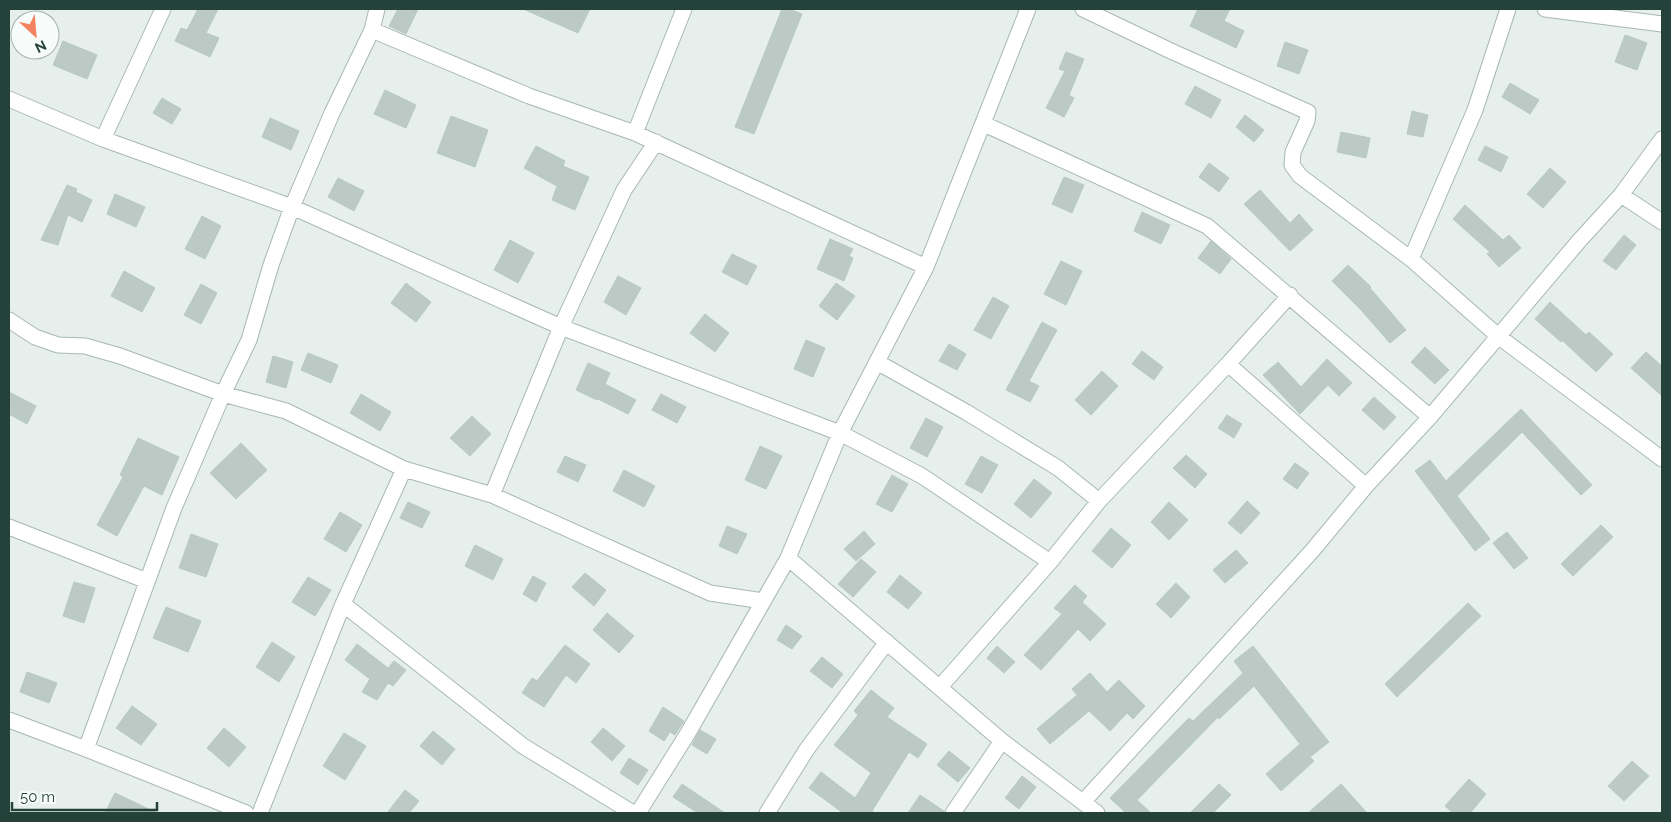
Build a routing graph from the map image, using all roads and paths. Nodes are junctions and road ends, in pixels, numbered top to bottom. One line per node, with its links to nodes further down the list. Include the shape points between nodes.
1 (163, 9): 13 (street)
2 (377, 9): 9 (street)
3 (684, 9): 12 (street)
4 (1028, 9): 11 (street)
5 (1083, 9): 19 (street, via 1308,112 1293,152 1292,165 1315,188)
6 (1508, 9): 19 (street, via 1475,110)
7 (1545, 9): 8 (street)
8 (1662, 24)
9 (372, 30): 12 (street, via 529,96); 17 (street)
10 (9, 99): 13 (street)
11 (984, 124): 20 (street); 21 (street, via 1207,226)
12 (635, 132): 15 (street)
13 (103, 139): 17 (street)
14 (1662, 139): 16 (street)
15 (656, 142): 20 (street); 23 (street, via 624,190)
16 (1621, 195): 18 (street); 24 (street)
17 (292, 207): 23 (street); 27 (street, via 249,340)
18 (1662, 222)
19 (1411, 258): 24 (street)
20 (926, 267): 25 (street)
21 (1290, 295): 26 (street); 28 (street)
22 (9, 320): 27 (street, via 35,337 58,345 85,346 120,356)
23 (561, 328): 29 (street); 33 (street)
24 (1498, 336): 28 (street); 30 (street)
25 (877, 362): 29 (street); 34 (street, via 1058,468)
26 (1228, 364): 32 (street); 34 (street)
27 (223, 394): 31 (street, via 286,411); 38 (street)
28 (1430, 417): 32 (street)
29 (840, 433): 36 (street); 37 (street, via 922,476)
30 (1662, 460)
31 (404, 469): 33 (street); 40 (street)
32 (1366, 486): 46 (street, via 1312,551)
33 (492, 495): 39 (street, via 710,593)
34 (1099, 501): 37 (street)
35 (9, 527): 38 (street)
36 (788, 558): 39 (street); 41 (street)
37 (1050, 562): 42 (street)
38 (147, 581): 45 (street)
39 (763, 601): 50 (street)
40 (343, 604): 48 (street); 49 (street, via 523,746)
41 (888, 642): 42 (street); 51 (street, via 807,749)
42 (940, 687): 44 (street)
43 (9, 720): 45 (street)
44 (1002, 741): 46 (street); 52 (street)
45 (86, 749): 47 (street)
46 (1083, 802): 53 (street)
47 (246, 813)
48 (260, 813)
49 (633, 813)
50 (638, 813)
51 (767, 813)
52 (953, 813)
53 (1098, 813)

